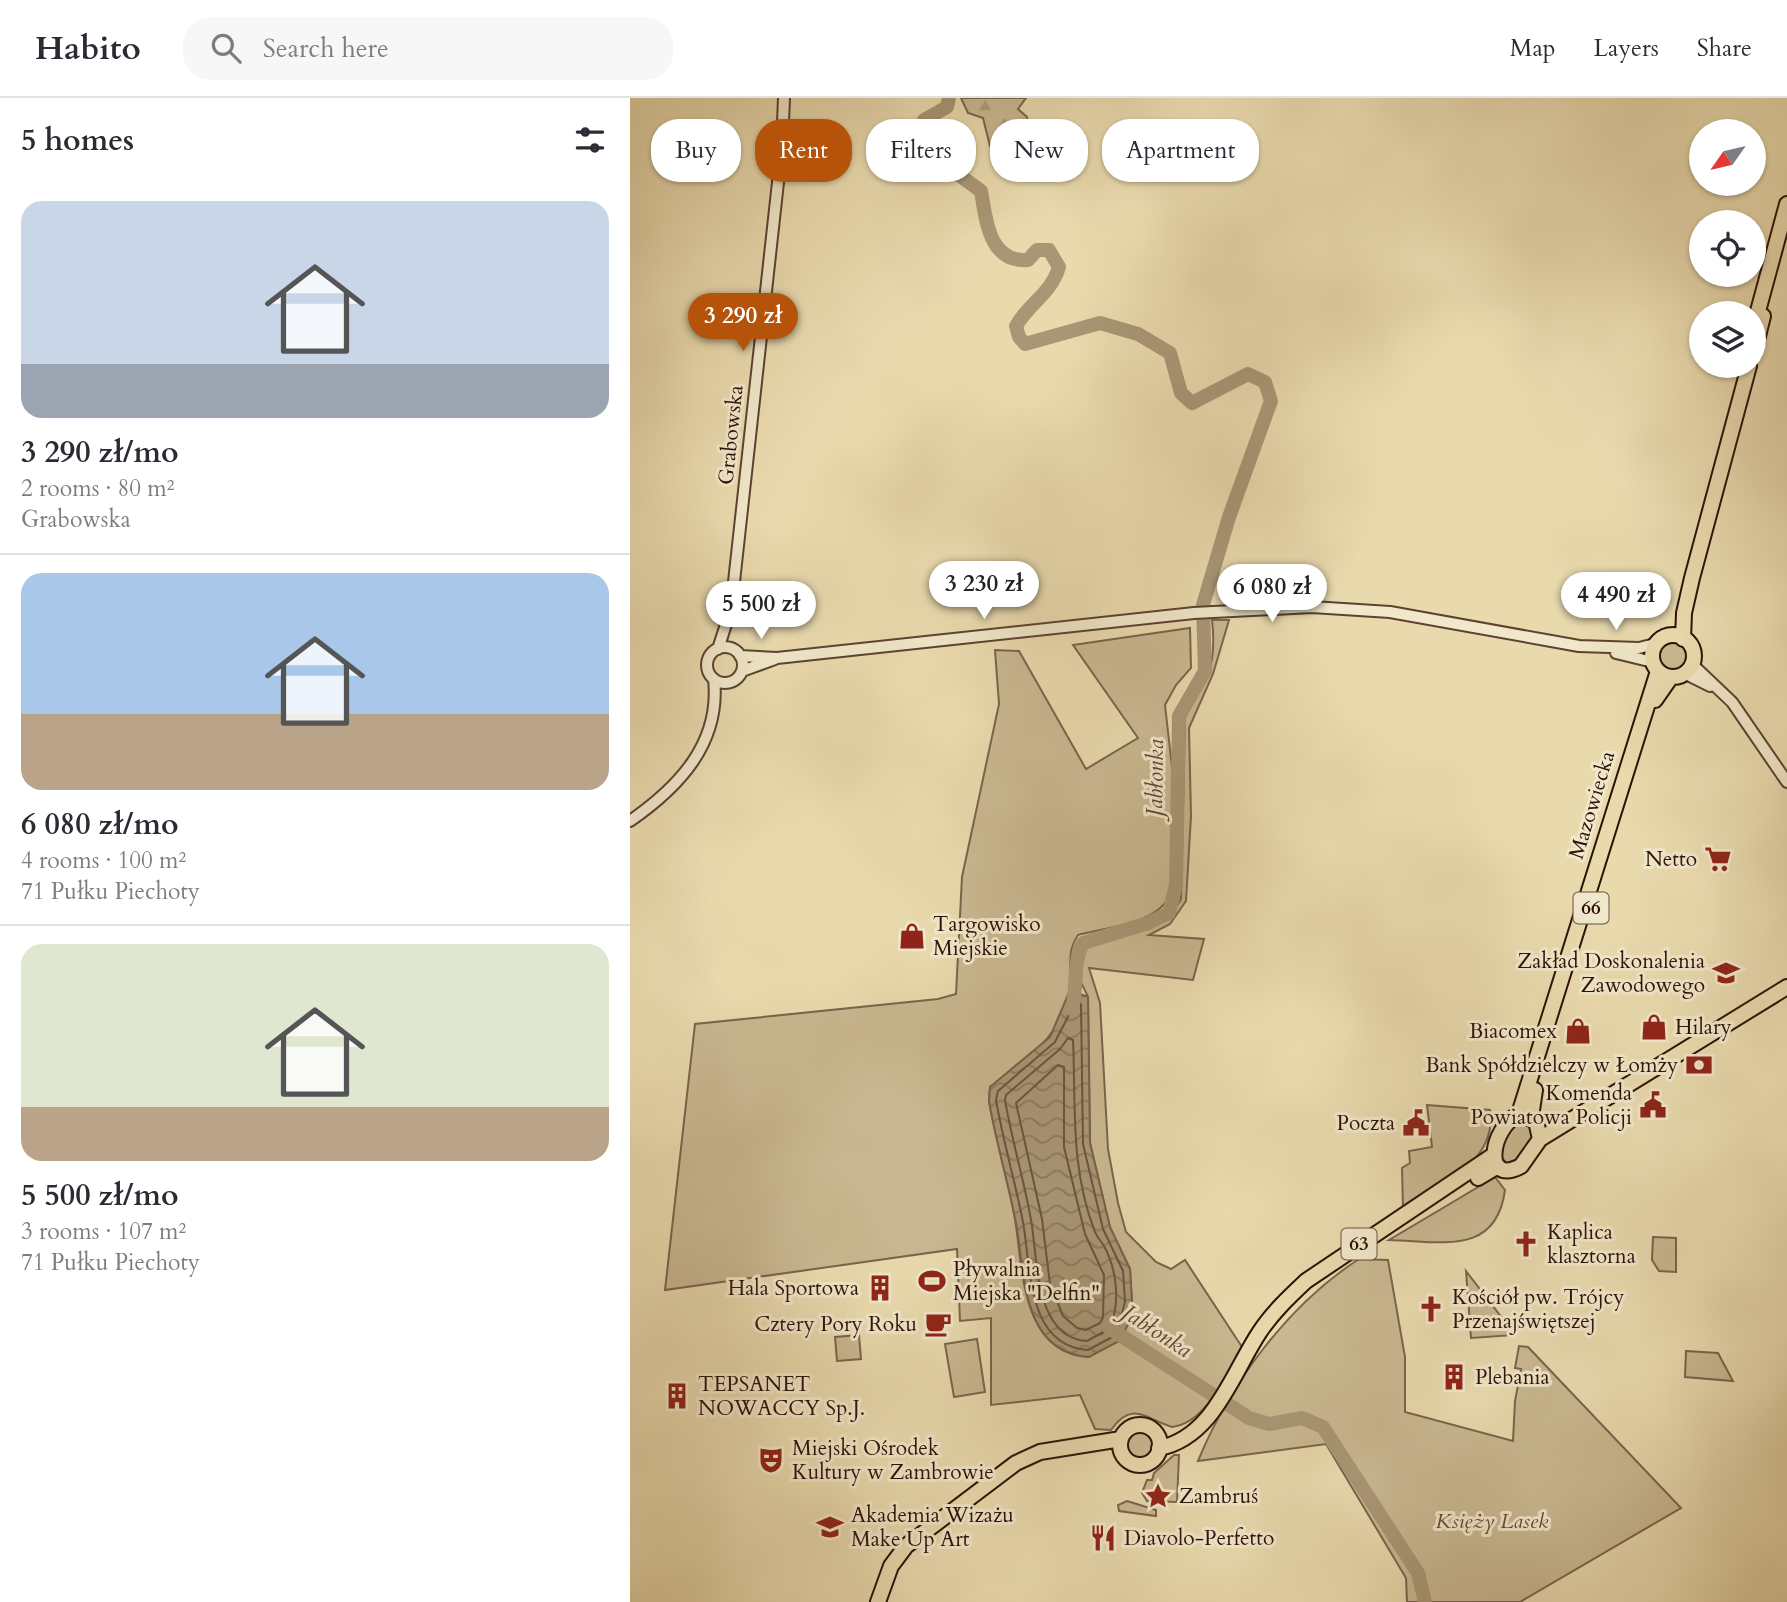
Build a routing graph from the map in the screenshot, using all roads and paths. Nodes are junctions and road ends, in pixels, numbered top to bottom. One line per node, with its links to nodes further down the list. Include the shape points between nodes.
1 (784, 98): 8 (street, Grabowska)
2 (1787, 204): 4 (main road)
3 (1787, 232): 5 (main road)
4 (1761, 301)
5 (1766, 308)
6 (1739, 378): 9 (main road)
7 (1746, 378): 9 (main road)
8 (731, 609): 12 (street, Grabowska); 13 (street)
9 (1677, 637): 10 (main road); 15 (main road, via 1692,648)
10 (1656, 645): 11 (street); 15 (main road, Mazowiecka)
11 (1579, 646): 14 (street, via 1390,612 1312,607 1211,611); 15 (street)
12 (718, 649): 13 (street); 17 (street, via 707,664)
13 (737, 653): 14 (street); 16 (street)
14 (778, 658): 16 (street)
15 (1672, 669): 20 (street, via 1704,681 1732,702); 24 (main road, Mazowiecka / 66, via 1584,903 1533,1076)
16 (742, 671): 18 (street)
17 (714, 679): 18 (street); 19 (street)
18 (729, 683): 19 (street)
19 (715, 715): 21 (street, via 690,765 664,795)
20 (1787, 782)
21 (630, 821)
22 (1787, 987): 23 (main road, 63)
23 (1621, 1089): 24 (main road, 63, via 1568,1116); 25 (main road, 63)
24 (1529, 1118): 25 (main road); 26 (main road, via 1507,1121 1494,1143)
25 (1540, 1139): 26 (main road, 63, via 1521,1166 1512,1170)
26 (1495, 1161): 27 (main road, 63, via 1314,1275 1274,1313 1194,1433 1173,1445)
27 (1158, 1442): 28 (main road, 63, via 1150,1428 1135,1425 1126,1430); 28 (main road, 63, via 1154,1458 1144,1464 1133,1464)
28 (1121, 1446): 29 (main road, 63, via 1040,1452 1016,1462 906,1546 891,1566); 30 (main road, 63, via 1060,1457 1014,1474 914,1549 896,1575)
29 (878, 1602)
30 (888, 1602)

